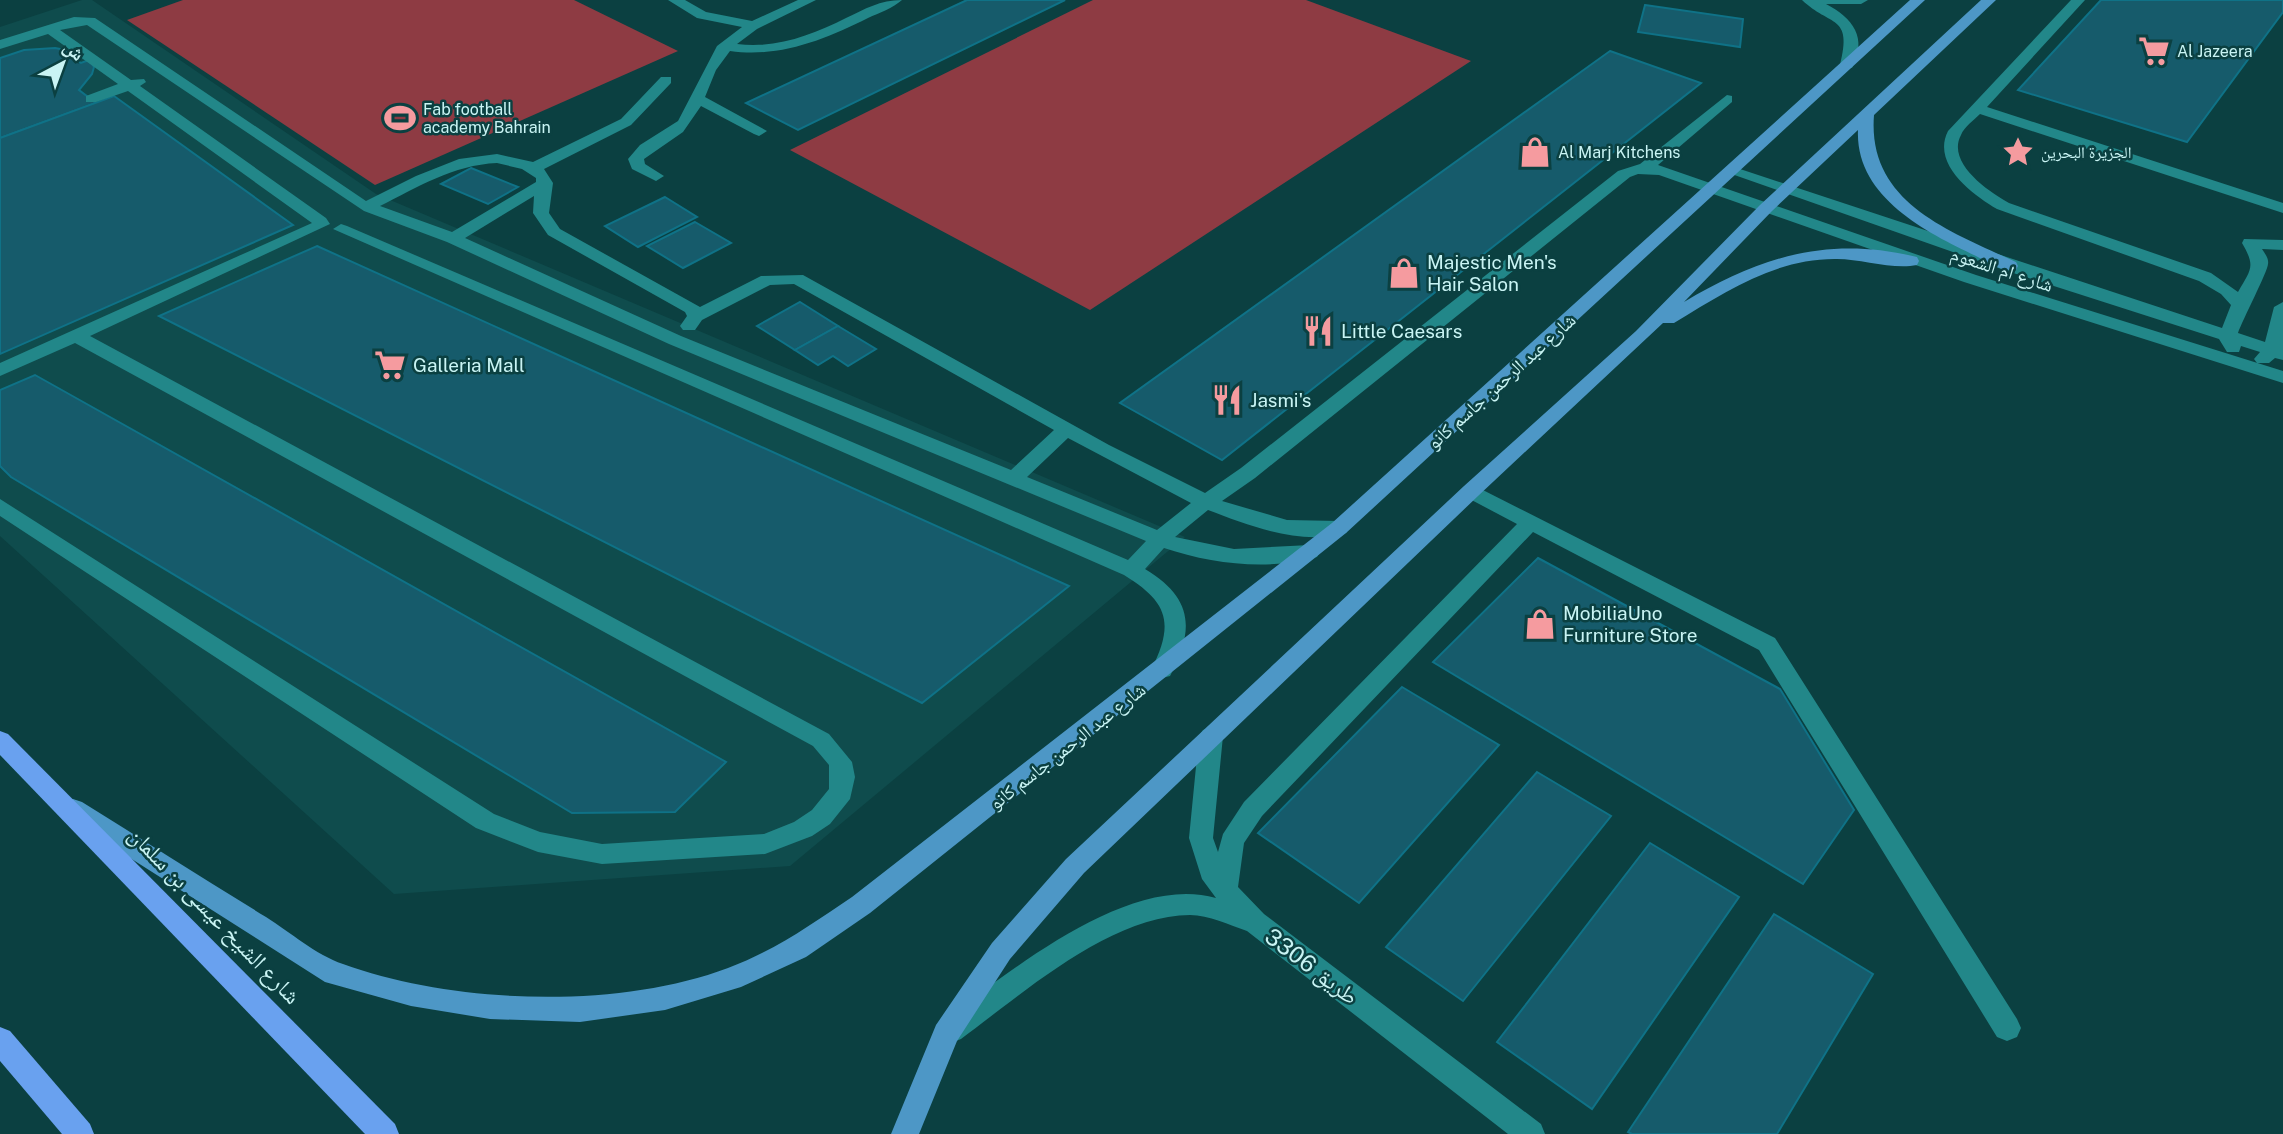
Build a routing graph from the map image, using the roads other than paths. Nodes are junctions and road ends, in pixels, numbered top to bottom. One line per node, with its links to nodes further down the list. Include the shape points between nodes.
1 (675, 0): 10 (street, via 702,15)
2 (808, 0): 10 (street)
3 (895, 0): 13 (street, via 785,48)
4 (1809, 0): 14 (street, via 1850,29 1854,42)
5 (1826, 0): 6 (street)
6 (1861, 0)
7 (1919, 0): 14 (main road, شارع عبد الرحمن جاسم كانو)
8 (1989, 0): 22 (main road)
9 (2078, 0): 21 (street)
10 (752, 25): 13 (street)
11 (50, 29): 12 (street); 15 (street, via 90,21); 17 (street)
12 (0, 45)
13 (724, 46): 19 (street)
14 (1847, 65): 26 (main road, شارع عبد الرحمن جاسم كانو)
15 (164, 72): 17 (street); 31 (street)
16 (666, 80): 24 (street, via 626,122)
17 (129, 85): 18 (street); 34 (street)
18 (91, 99)
19 (697, 99): 23 (street); 27 (street, via 681,127 639,152 638,166)
20 (1727, 99): 25 (street)
21 (1976, 108): 33 (street); 40 (street, via 1953,134 1951,145 1955,160 1982,193 2015,211 2205,277 2227,289)
22 (1867, 114): 30 (main road); 39 (main road, via 1866,150 1886,191 1935,228)
23 (759, 131)
24 (533, 168): 28 (street); 31 (street, via 497,156 473,159)
25 (1644, 168): 29 (street, شارع ام الشعوم); 54 (street, via 1624,174)
26 (1731, 171): 29 (main road, شارع عبد الرحمن جاسم كانو); 30 (street, شارع ام الشعوم)
27 (656, 176)
28 (545, 183): 36 (street); 42 (street, via 541,213 554,232 692,309)
29 (1712, 189): 32 (street, شارع ام الشعوم); 57 (main road, شارع عبد الرحمن جاسم كانو)
30 (1785, 189): 32 (main road); 39 (street, شارع ام الشعوم)
31 (366, 206): 34 (street); 35 (street, via 369,216 364,221); 36 (street)
32 (1766, 208): 38 (street, شارع ام الشعوم); 43 (main road)
33 (2283, 208)
34 (327, 215): 35 (street); 44 (street)
35 (341, 229): 60 (street)
36 (453, 238): 46 (street)
37 (2283, 245): 40 (street, via 2250,243 2260,268)
38 (1911, 261): 43 (main road, via 1830,254 1773,264 1721,288); 48 (street, شارع ام الشعوم)
39 (2010, 266): 45 (street, شارع ام الشعوم)
40 (2240, 304): 45 (street)
41 (2283, 307): 47 (street)
42 (696, 316): 46 (street); 51 (street, via 767,280 797,279)
43 (1642, 335): 53 (main road)
44 (76, 336): 49 (street); 55 (street, via 821,740 840,762 841,792 821,817 765,844 602,854 529,839 485,821)
45 (2227, 338): 47 (street, شارع ام الشعوم); 48 (street)
46 (675, 340): 52 (street)
47 (2277, 353): 48 (street)
48 (2243, 363): 50 (street)
49 (0, 370)
50 (2275, 375)
51 (1067, 429): 52 (street); 54 (street)
52 (1013, 480): 58 (street)
53 (1471, 491): 56 (street); 62 (main road)
54 (1206, 502): 57 (street, via 1287,530); 58 (street)
55 (0, 506)
56 (1531, 522): 65 (street, via 1253,809 1232,841); 67 (street, via 1768,644)
57 (1339, 528): 59 (main road, شارع عبد الرحمن جاسم كانو)
58 (1160, 539): 59 (street, via 1218,556 1249,559); 60 (street)
59 (1310, 552): 61 (main road, شارع عبد الرحمن جاسم كانو)
60 (1131, 570): 61 (street, via 1167,595 1175,613 1178,631 1173,652)
61 (1161, 671): 64 (main road, شارع عبد الرحمن جاسم كانو, via 861,905 797,949 732,979 665,999 580,1010 490,1007 411,994 334,974)
62 (1211, 736): 65 (street, طريق 3306, via 1201,838 1215,879); 68 (main road, via 1074,866 1001,951)
63 (0, 740): 64 (highway, شارع الشيخ عيسى بن سلمان)
64 (65, 804): 71 (highway, شارع الشيخ عيسى بن سلمان)
65 (1225, 891): 66 (street, طريق 3306)
66 (1255, 922): 68 (street, via 1191,904 1144,909 1043,966); 73 (street, طريق 3306)
67 (2007, 1027)
68 (946, 1034): 72 (main road)
69 (0, 1040): 70 (highway)
70 (80, 1134)
71 (385, 1134)
72 (905, 1134)
73 (1531, 1134)

